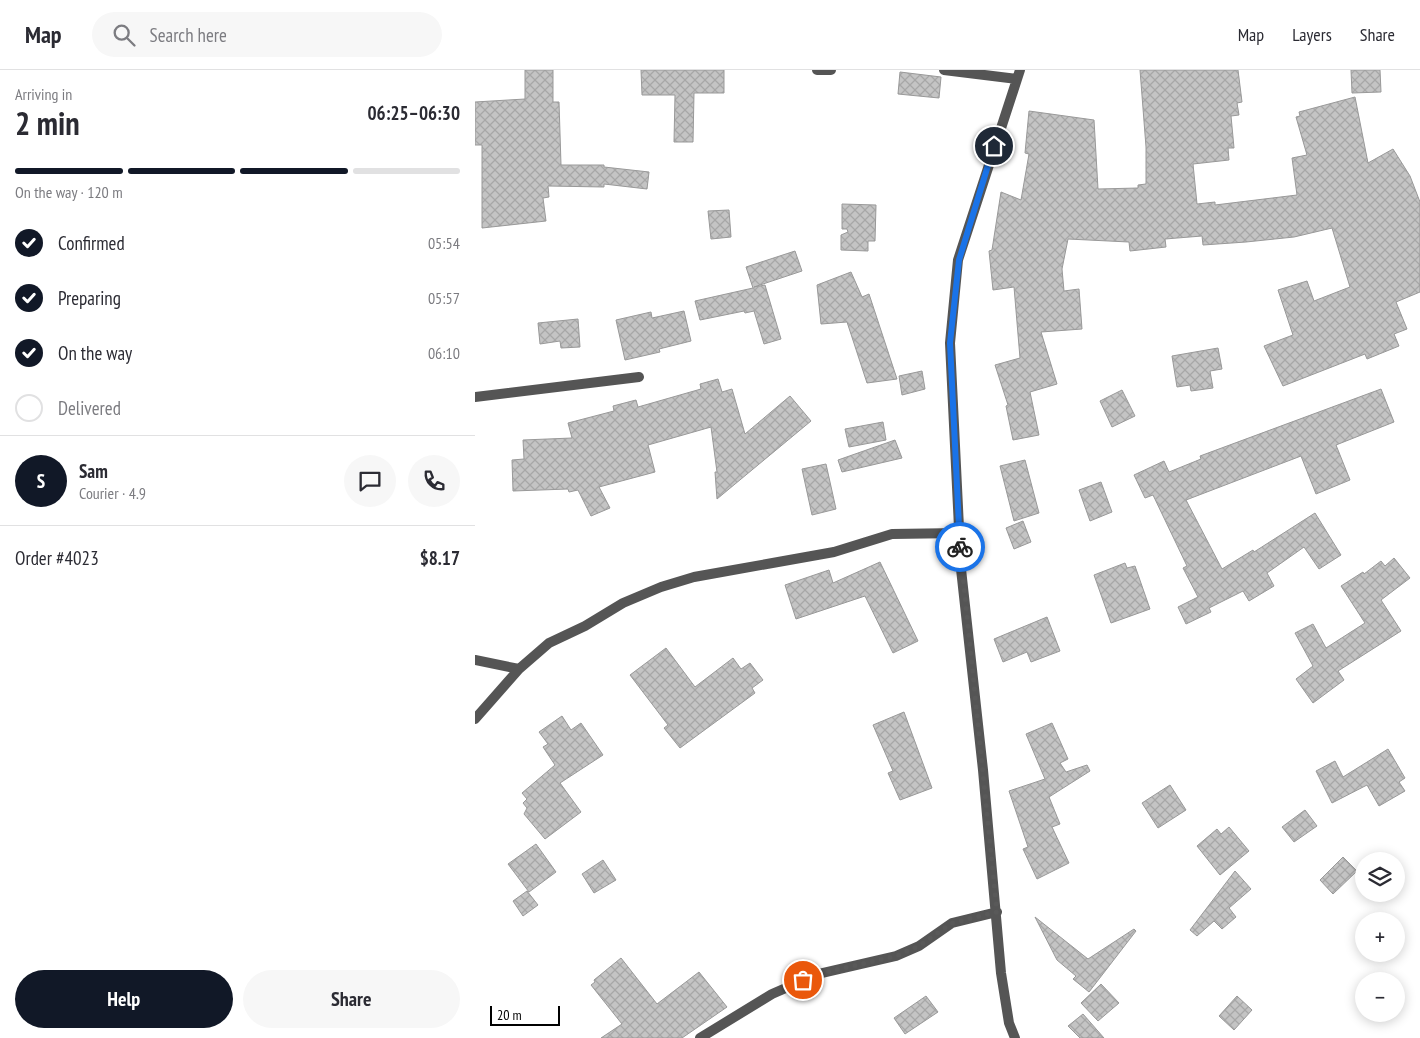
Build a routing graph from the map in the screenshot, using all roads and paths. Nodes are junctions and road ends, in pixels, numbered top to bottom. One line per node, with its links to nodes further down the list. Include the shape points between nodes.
1 (817, 70): 2 (street)
2 (831, 70)
3 (944, 70): 4 (street)
4 (1018, 75): 7 (street, via 959,260 950,343)
5 (639, 377): 6 (street)
6 (475, 397)
7 (960, 533): 9 (street, via 892,534 834,552 694,577 661,587 623,603 549,644); 11 (street, via 961,569)
8 (475, 660): 9 (street)
9 (519, 669): 10 (street)
10 (475, 719)
11 (997, 912): 12 (street, via 952,923 919,946 896,956 811,977 772,994); 13 (street, via 1001,973 1009,1023)
12 (700, 1038)
13 (1015, 1038)

